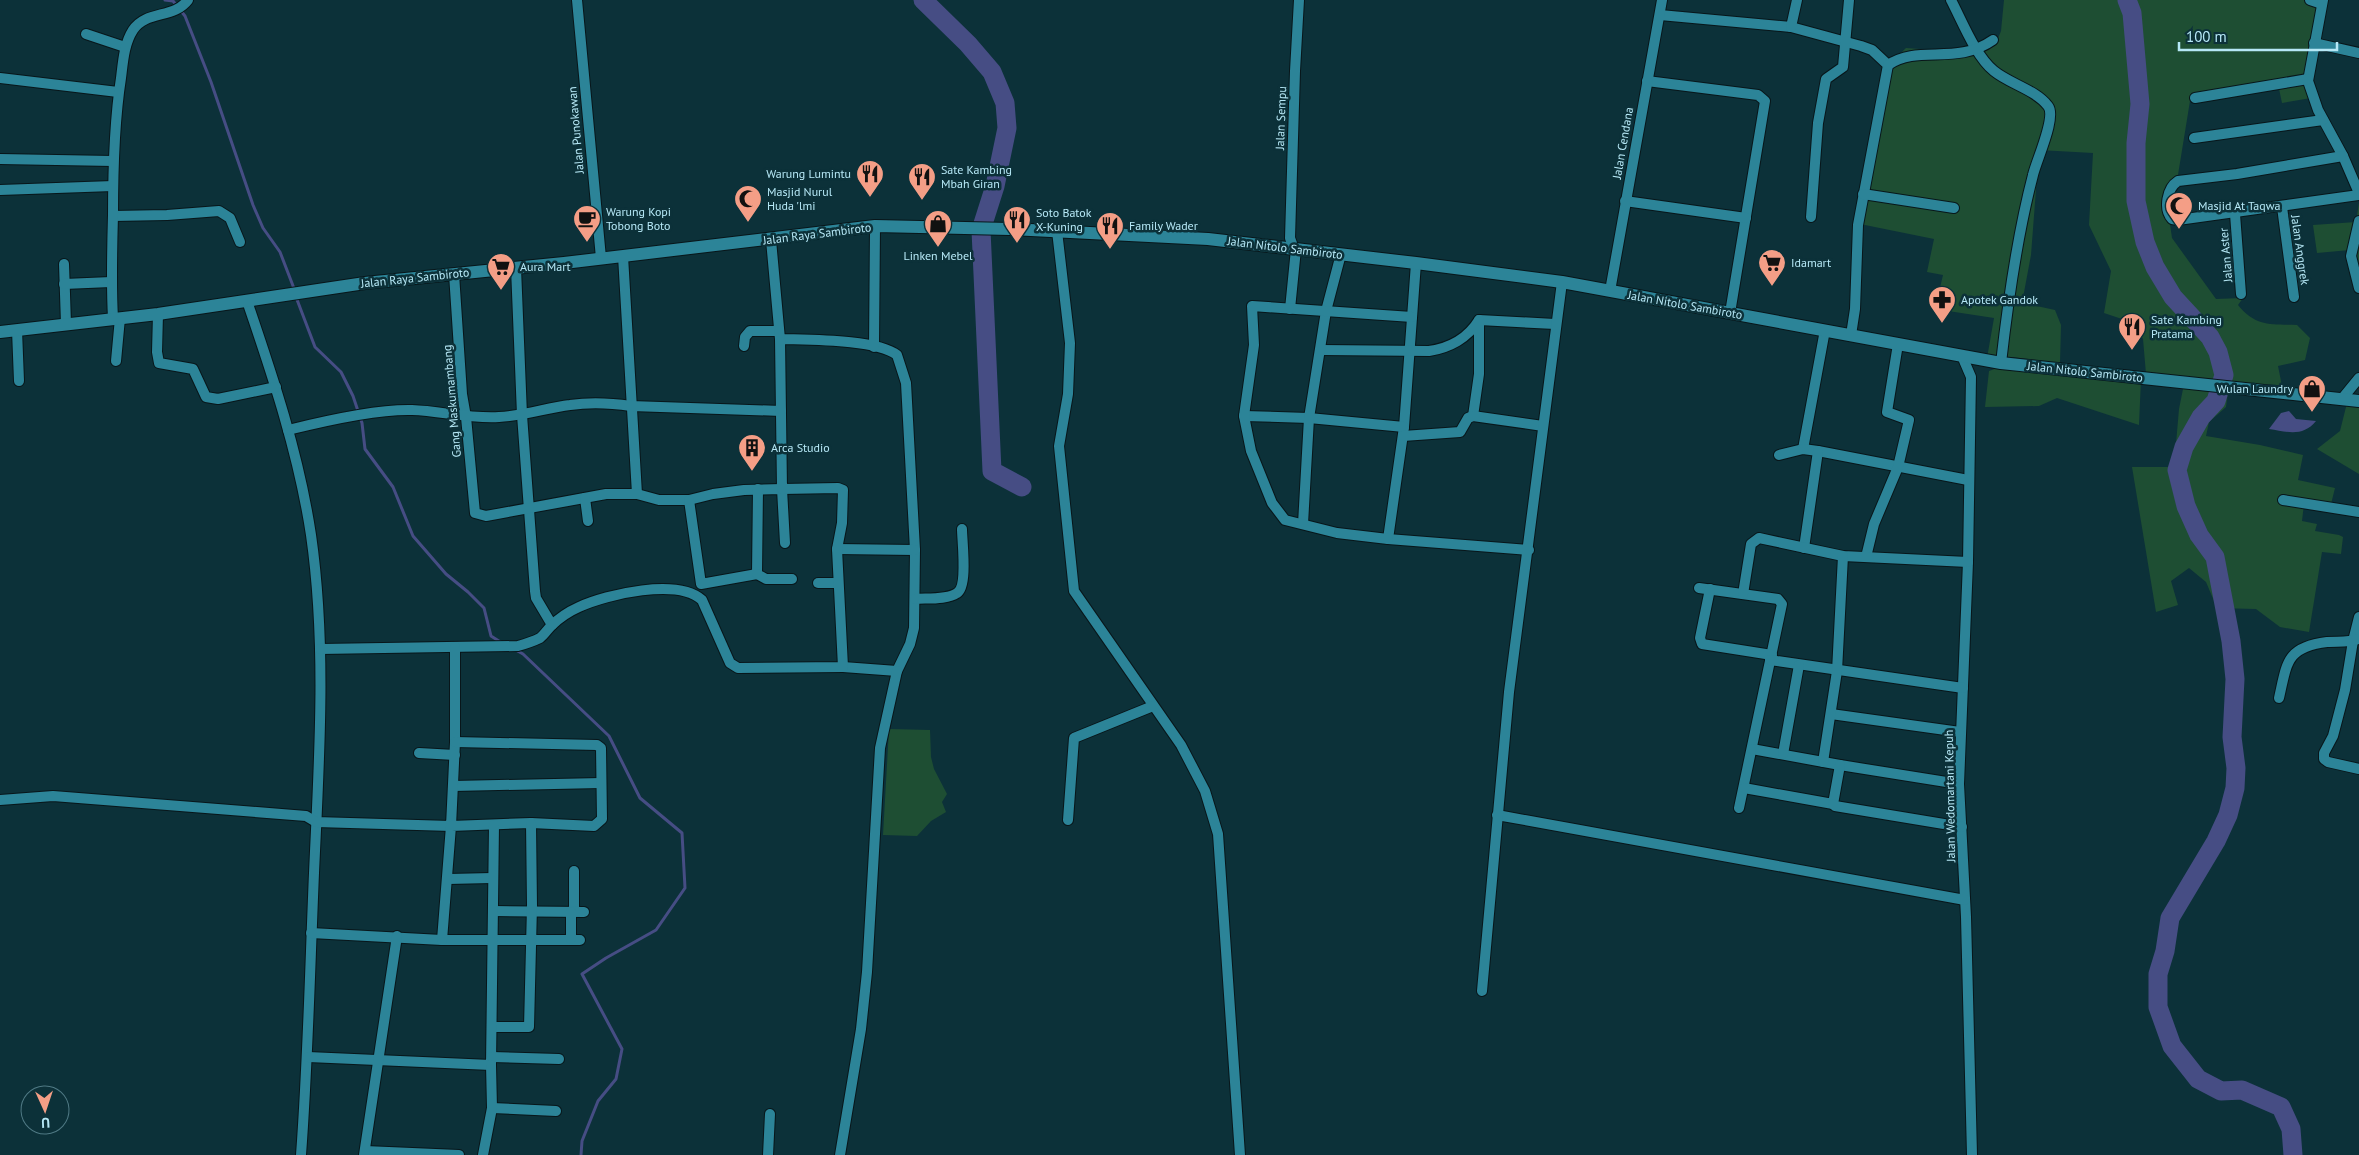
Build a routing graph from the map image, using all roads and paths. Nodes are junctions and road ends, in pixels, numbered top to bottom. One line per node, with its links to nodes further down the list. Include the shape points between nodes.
1 (577, 0): 50 (street, Jalan Punokawan)
2 (1299, 0): 47 (street, Jalan Sempu)
3 (1662, 0): 10 (street, Jalan Cendana)
4 (1797, 0): 11 (street)
5 (1849, 0): 14 (street)
6 (1951, 0): 17 (street)
7 (2310, 0): 8 (street)
8 (2322, 2): 15 (street)
9 (182, 6): 16 (street, via 140,22)
10 (1660, 15): 11 (street); 22 (street, Jalan Cendana)
11 (1791, 28): 14 (street)
12 (86, 34): 16 (street)
13 (1993, 40): 17 (street)
14 (1846, 42): 19 (street, via 1872,50); 40 (street, via 1843,67 1826,79 1820,106)
15 (2314, 43): 18 (street); 21 (street)
16 (125, 47): 23 (street)
17 (1978, 50): 19 (street, via 1905,57); 85 (street, via 1993,70 2048,106 2051,116 2031,184)
18 (2359, 53)
19 (1888, 65): 32 (street)
20 (0, 78): 23 (street)
21 (2308, 79): 24 (street); 25 (street)
22 (1647, 81): 34 (street, Jalan Cendana); 39 (street, via 1762,97 1765,106)
23 (118, 92): 29 (street)
24 (2195, 98)
25 (2322, 120): 26 (street); 27 (street)
26 (2194, 138)
27 (2343, 156): 33 (street); 37 (street, via 2178,181 2171,187 2167,204 2170,218)
28 (0, 159): 29 (street)
29 (113, 161): 30 (street)
30 (113, 186): 31 (street); 38 (street)
31 (0, 190)
32 (1863, 194): 36 (street); 76 (street)
33 (2359, 194): 35 (street)
34 (1625, 201): 39 (street); 59 (street, Jalan Cendana)
35 (2282, 207): 37 (street); 61 (street, Jalan Anggrek)
36 (1954, 208)
37 (2235, 214): 60 (street, Jalan Aster)
38 (113, 216): 46 (street, via 219,211 230,218); 55 (street)
39 (1746, 218): 65 (street)
40 (1811, 218)
41 (2359, 221): 58 (street, via 2351,256)
42 (875, 226): 43 (street, Jalan Raya Sambiroto); 45 (street, Jalan Raya Sambiroto); 79 (street)
43 (1010, 229): 44 (street, Jalan Nitolo Sambiroto)
44 (1058, 231): 47 (street, Jalan Nitolo Sambiroto); 147 (street, via 1070,343 1068,394 1059,446 1074,591)
45 (771, 240): 49 (street, Jalan Raya Sambiroto); 75 (street)
46 (240, 242)
47 (1290, 246): 48 (street, Jalan Nitolo Sambiroto); 63 (street, Jalan Sempu)
48 (1341, 254): 51 (street, Jalan Nitolo Sambiroto); 64 (street)
49 (624, 256): 50 (street, Jalan Raya Sambiroto); 92 (street)
50 (601, 258): 53 (street, Jalan Raya Sambiroto)
51 (1416, 262): 56 (street, Jalan Nitolo Sambiroto); 67 (street)
52 (64, 264): 57 (street)
53 (516, 268): 54 (street, Jalan Raya Sambiroto); 94 (street)
54 (454, 274): 62 (street, Jalan Raya Sambiroto); 97 (street, Gang Maskumambang)
55 (111, 282): 57 (street); 68 (street)
56 (1562, 282): 59 (street, Jalan Nitolo Sambiroto); 71 (street)
57 (64, 284): 70 (street)
58 (2359, 288)
59 (1610, 291): 65 (street, Jalan Nitolo Sambiroto)
60 (2241, 294)
61 (2294, 297)
62 (247, 301): 66 (street, Jalan Raya Sambiroto); 89 (street)
63 (1290, 309): 64 (street); 95 (street, via 1252,306 1254,345)
64 (1326, 312): 67 (street); 80 (street)
65 (1730, 313): 73 (street, Jalan Nitolo Sambiroto)
66 (158, 314): 68 (street, Jalan Raya Sambiroto); 89 (street, via 159,362 193,370 206,397 218,399)
67 (1412, 317): 81 (street)
68 (116, 318): 70 (street, Jalan Raya Sambiroto); 84 (street)
69 (1479, 320): 71 (street); 81 (street, via 1471,333 1440,349); 96 (street)
70 (66, 324): 72 (street, Jalan Raya Sambiroto)
71 (1555, 324): 99 (street)
72 (17, 330): 74 (street, Jalan Raya Sambiroto); 88 (street)
73 (1825, 330): 76 (street, Jalan Nitolo Sambiroto); 102 (street)
74 (0, 332)
75 (779, 335): 78 (street, via 750,331); 79 (street); 93 (street)
76 (1851, 335): 77 (street, Jalan Nitolo Sambiroto)
77 (1898, 344): 82 (street, Jalan Nitolo Sambiroto); 105 (street, via 1888,412 1909,420)
78 (744, 346)
79 (874, 347): 122 (street, via 897,355 906,383)
80 (1322, 350): 81 (street); 98 (street)
81 (1410, 352): 101 (street)
82 (1962, 356): 83 (street, Jalan Nitolo Sambiroto); 86 (street, Jalan Wedomartani Kepuh)
83 (1984, 360): 85 (street, Jalan Nitolo Sambiroto); 86 (street)
84 (116, 361)
85 (2002, 363): 90 (street, Jalan Nitolo Sambiroto)
86 (1971, 377): 106 (street, Jalan Wedomartani Kepuh)
87 (2359, 378): 90 (street)
88 (19, 380)
89 (276, 386): 100 (street)
90 (2341, 400): 91 (street, Jalan Nitolo Sambiroto)
91 (2359, 401)
92 (631, 406): 93 (street); 94 (street, via 570,404); 109 (street)
93 (781, 411): 108 (street)
94 (522, 416): 97 (street); 113 (street)
95 (1244, 416): 98 (street); 116 (street, via 1251,451 1272,503 1285,520)
96 (1473, 416): 99 (street); 101 (street, via 1468,418 1460,432)
97 (466, 418): 100 (street, via 410,410 370,414); 113 (street, Gang Maskumambang, via 475,513 486,516)
98 (1309, 418): 101 (street); 116 (street)
99 (1542, 426): 123 (street)
100 (288, 430): 139 (street, via 311,535 320,617)
101 (1403, 432): 118 (street)
102 (1803, 449): 103 (street); 104 (street)
103 (1818, 451): 105 (street); 120 (street)
104 (1779, 456)
105 (1898, 467): 106 (street); 125 (street, via 1874,524)
106 (1968, 480): 126 (street, Jalan Wedomartani Kepuh)
107 (758, 489): 108 (street); 111 (street); 127 (street)
108 (782, 489): 119 (street); 121 (street, via 843,490)
109 (637, 494): 110 (street); 111 (street, via 659,500)
110 (585, 498): 113 (street); 115 (street)
111 (689, 500): 130 (street)
112 (2282, 500): 114 (street)
113 (527, 508): 136 (street, via 535,591)
114 (2359, 512)
115 (588, 521)
116 (1303, 524): 118 (street, via 1337,533)
117 (962, 529): 134 (street, via 960,590 957,594)
118 (1388, 539): 123 (street)
119 (785, 543)
120 (1804, 548): 124 (street); 132 (street, via 1759,538 1755,540 1751,544)
121 (837, 549): 122 (street); 129 (street)
122 (915, 550): 134 (street)
123 (1528, 550): 165 (street)
124 (1843, 556): 125 (street); 144 (street)
125 (1866, 557): 126 (street)
126 (1968, 562): 145 (street, Jalan Wedomartani Kepuh)
127 (757, 574): 128 (street, via 766,579); 130 (street)
128 (792, 579)
129 (837, 583): 131 (street); 142 (street)
130 (702, 584): 133 (street)
131 (818, 584)
132 (1743, 594): 140 (street, via 1781,600); 140 (street, via 1705,589 1702,644)
133 (699, 597): 136 (street, via 688,591 645,589 579,607); 142 (street, via 730,663 738,668)
134 (915, 600): 143 (street, via 910,644)
135 (2359, 617): 137 (street)
136 (552, 624): 138 (street, via 540,637 518,646)
137 (2356, 640): 146 (street, via 2320,644 2297,651 2285,670); 157 (street, via 2333,736 2324,759)
138 (455, 647): 139 (street); 150 (street)
139 (320, 650): 167 (street)
140 (1771, 658): 141 (street); 151 (street)
141 (1799, 665): 144 (street); 153 (street)
142 (843, 668): 143 (street)
143 (897, 671): 198 (street, via 880,748 867,972)
144 (1837, 671): 145 (street); 148 (street)
145 (1963, 688): 149 (street, Jalan Wedomartani Kepuh)
146 (2279, 698)
147 (1153, 706): 166 (street, via 1074,738); 199 (street, via 1181,744 1205,791 1218,834)
148 (1831, 714): 149 (street); 155 (street)
149 (1960, 732): 159 (street, Jalan Wedomartani Kepuh)
150 (455, 742): 154 (street); 158 (street, via 597,745 601,748)
151 (1752, 748): 153 (street); 161 (street)
152 (419, 753): 154 (street)
153 (1783, 754): 155 (street)
154 (454, 755): 160 (street)
155 (1823, 762): 156 (street)
156 (1840, 765): 159 (street); 163 (street)
157 (2359, 769)
158 (601, 783): 160 (street); 168 (street, via 602,819 594,826)
159 (1959, 784): 171 (street, Jalan Wedomartani Kepuh)
160 (453, 786): 170 (street)
161 (1744, 788): 163 (street); 164 (street)
162 (0, 800): 167 (street, via 53,796 159,803 306,816)
163 (1833, 804): 171 (street)
164 (1739, 808)
165 (1497, 815): 175 (street); 184 (street)
166 (1068, 820)
167 (316, 822): 170 (street); 179 (street)
168 (531, 823): 169 (street); 177 (street)
169 (494, 824): 170 (street); 173 (street)
170 (451, 826): 174 (street)
171 (1962, 826): 175 (street, Jalan Wedomartani Kepuh)
172 (574, 871): 178 (street)
173 (492, 878): 174 (street); 176 (street)
174 (448, 879): 183 (street)
175 (1965, 900): 200 (street, Jalan Wedomartani Kepuh)
176 (493, 911): 177 (street); 181 (street)
177 (532, 912): 178 (street); 182 (street)
178 (576, 912): 182 (street, via 575,940)
179 (311, 933): 180 (street); 186 (street)
180 (397, 936): 183 (street); 188 (street)
181 (491, 939): 182 (street); 183 (street); 185 (street)
182 (531, 939): 185 (street, via 528,1027)
183 (442, 940)
184 (1482, 991)
185 (492, 1027): 189 (street)
186 (308, 1057): 188 (street); 194 (street)
187 (559, 1058): 189 (street)
188 (379, 1059): 189 (street); 193 (street)
189 (492, 1061): 190 (street)
190 (492, 1108): 191 (street); 196 (street)
191 (556, 1111)
192 (770, 1114): 197 (street)
193 (364, 1153): 195 (street)
194 (301, 1155)
195 (459, 1155)
196 (483, 1155)
197 (768, 1155)
198 (840, 1155)
199 (1240, 1155)
200 (1972, 1155)

